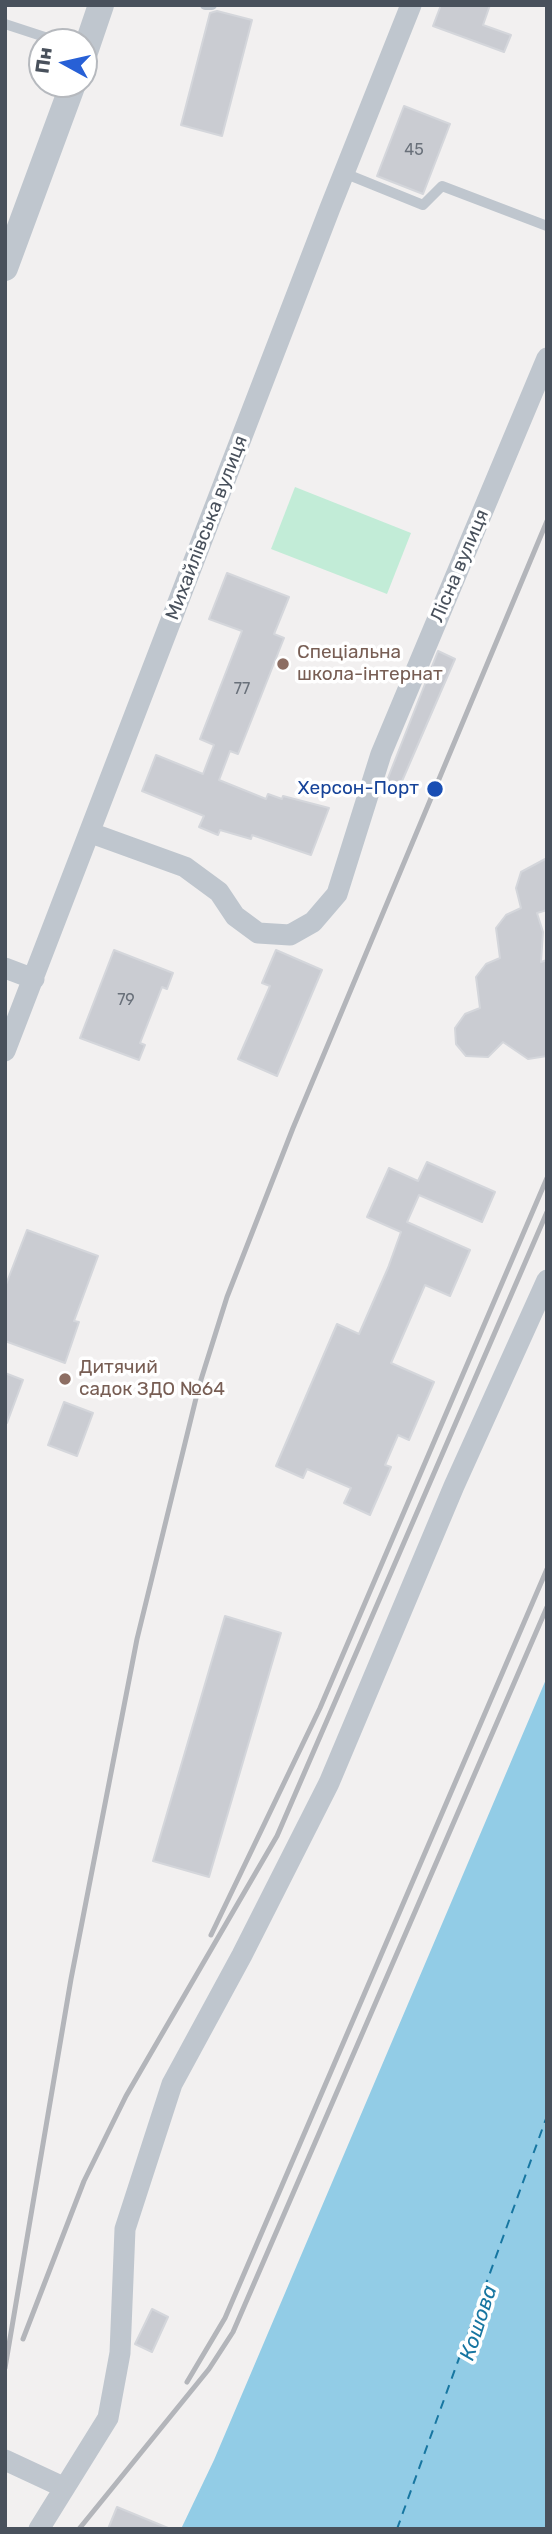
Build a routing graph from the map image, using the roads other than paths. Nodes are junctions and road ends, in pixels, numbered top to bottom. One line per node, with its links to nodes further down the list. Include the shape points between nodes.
1 (101, 5): 6 (street)
2 (205, 5): 3 (lane)
3 (212, 5)
4 (411, 5): 9 (street, Михайлівська вулиця)
5 (5, 24): 7 (lane)
6 (93, 28)
7 (28, 32)
8 (68, 98): 11 (street)
9 (344, 173): 10 (lane, via 422,205 442,186); 13 (street, Михайлівська вулиця)
10 (547, 226)
11 (5, 268)
12 (547, 358): 13 (street, Лісна вулиця, via 381,754 337,894 313,922 290,935 258,933 235,916 219,892 185,867)
13 (91, 833): 15 (street, Михайлівська вулиця)
14 (5, 968): 15 (street)
15 (34, 979): 16 (street, Михайлівська вулиця)
16 (5, 1051)
17 (547, 1280): 19 (street, via 329,1783 172,2084 125,2229 120,2353 108,2418)
18 (5, 2460): 19 (street)
19 (63, 2487): 20 (street)
20 (39, 2529)

